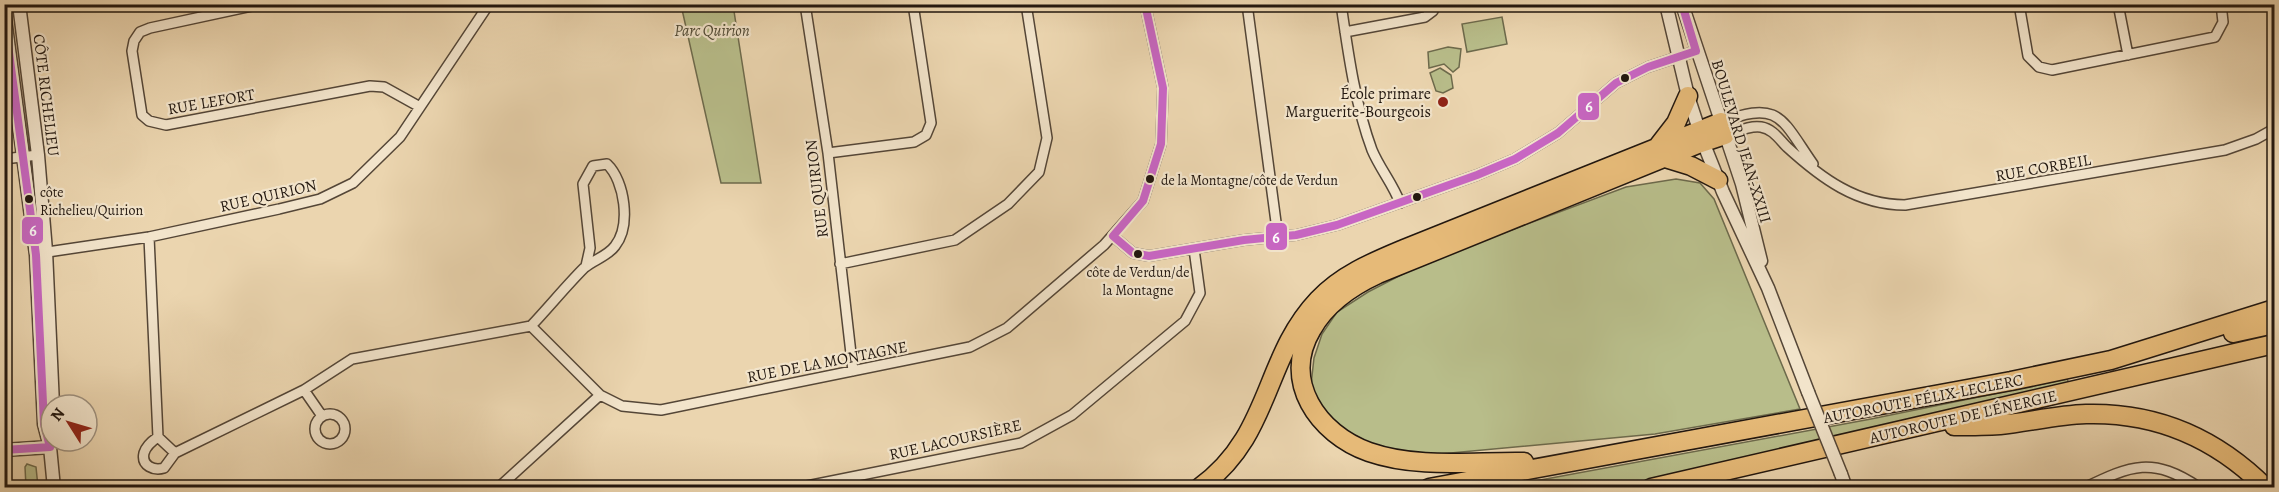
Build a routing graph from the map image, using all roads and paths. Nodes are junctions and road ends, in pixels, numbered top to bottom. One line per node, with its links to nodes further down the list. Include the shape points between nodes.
1 (19, 4): 28 (street, CÔTE RICHELIEU)
2 (261, 4): 22 (street, RUE LEFORT, via 165,23 140,32 132,51 142,115 148,121 166,125 370,86 384,87)
3 (489, 4): 22 (street, RUE QUIRION)
4 (805, 4): 27 (street, RUE QUIRION)
5 (913, 4): 27 (street, via 932,123 926,135 914,142)
6 (1026, 4): 39 (street, via 1047,138 1038,172 1008,204 956,240)
7 (1145, 4): 34 (street, RUE DE LA MONTAGNE, via 1163,88 1161,144 1143,201)
8 (1247, 4): 36 (street)
9 (1341, 4): 17 (street)
10 (1436, 4): 17 (street, via 1433,11 1417,20)
11 (1666, 4): 20 (street, BOULEVARD JEAN-XXIII)
12 (1682, 4): 18 (street, BOULEVARD JEAN-XXIII)
13 (2019, 4): 19 (street, via 2028,56 2039,68 2052,70)
14 (2118, 4): 19 (street)
15 (2221, 4): 19 (street, via 2223,22 2215,37)
16 (4, 11): 29 (street, CÔTE RICHELIEU)
17 (1345, 32): 33 (street, via 1370,142)
18 (1696, 51): 20 (street); 23 (street, BOULEVARD JEAN-XXIII)
19 (2128, 55)
20 (1678, 57): 21 (street, BOULEVARD JEAN-XXIII); 33 (street, via 1619,81 1558,133 1521,156)
21 (1689, 96): 25 (street, BOULEVARD JEAN-XXIII); 26 (highway)
22 (420, 107): 35 (street, RUE QUIRION, via 400,137 353,183 320,200)
23 (1723, 129): 25 (highway); 31 (street, RUE CORBEIL, via 1768,129); 31 (street, RUE CORBEIL, via 1750,112 1773,114 1787,127); 41 (street, BOULEVARD JEAN-XXIII, via 1742,184)
24 (2274, 129): 31 (street, RUE CORBEIL, via 2225,150 1916,204 1887,204 1861,198)
25 (1701, 136): 26 (highway); 32 (street, BOULEVARD JEAN-XXIII)
26 (1662, 152): 32 (highway); 59 (highway, via 1370,278 1328,309 1313,326 1305,344 1302,379 1310,405 1329,429 1359,448 1412,461); 63 (highway, via 1404,249 1341,280 1318,300 1296,329 1241,446)
27 (828, 153): 39 (street, RUE QUIRION)
28 (38, 155): 29 (street); 38 (street, CÔTE RICHELIEU)
29 (23, 158): 30 (street); 38 (street, CÔTE RICHELIEU)
30 (4, 159)
31 (1819, 173)
32 (1718, 180): 41 (street, BOULEVARD JEAN-XXIII)
33 (1400, 203): 36 (street, via 1319,230)
34 (1113, 236): 37 (street, via 1141,256); 47 (street, RUE DE LA MONTAGNE, via 998,333 970,347)
35 (149, 237): 38 (street, RUE QUIRION); 54 (street)
36 (1278, 237): 37 (street)
37 (1194, 249): 62 (street, RUE LACOURSIÈRE, via 1200,293 1185,321 1072,415 1021,443)
38 (41, 253): 49 (street, CÔTE RICHELIEU); 50 (street, CÔTE RICHELIEU)
39 (840, 264): 47 (street, RUE QUIRION)
40 (586, 266): 40 (street, via 615,247 624,227 616,172 607,164 593,165 583,184 591,248); 44 (street)
41 (1768, 288): 66 (street, BOULEVARD JEAN-XXIII, bridge)
42 (2274, 309): 46 (highway, AUTOROUTE FÉLIX-LECLERC)
43 (2274, 324): 46 (highway)
44 (531, 326): 48 (street, via 352,359); 51 (street, RUE DE LA MONTAGNE)
45 (2274, 344): 53 (highway, AUTOROUTE DE L'ÉNERGIE)
46 (2111, 360): 59 (highway, AUTOROUTE FÉLIX-LECLERC)
47 (853, 371): 51 (street, RUE DE LA MONTAGNE, via 660,410 622,406)
48 (304, 390): 52 (street); 58 (street)
49 (43, 393)
50 (51, 393)
51 (600, 395): 60 (street)
52 (322, 416)
53 (1914, 427): 65 (highway, AUTOROUTE DE L'ÉNERGIE); 69 (highway, AUTOROUTE FÉLIX-LECLERC, via 1999,425 2086,414 2139,417 2205,440)
54 (158, 437): 58 (street); 58 (street, via 144,453 147,466 155,470 164,468)
55 (39, 445): 56 (street)
56 (4, 450)
57 (51, 453): 61 (street, CÔTE RICHELIEU)
58 (175, 453)
59 (1565, 463): 64 (highway)
60 (502, 486)
61 (54, 488)
62 (797, 488)
63 (1198, 488)
64 (1429, 488)
65 (1651, 488)
66 (1846, 488)
67 (2084, 488): 68 (street, via 2122,471 2145,466 2167,470)
68 (2200, 488)
69 (2266, 488)

